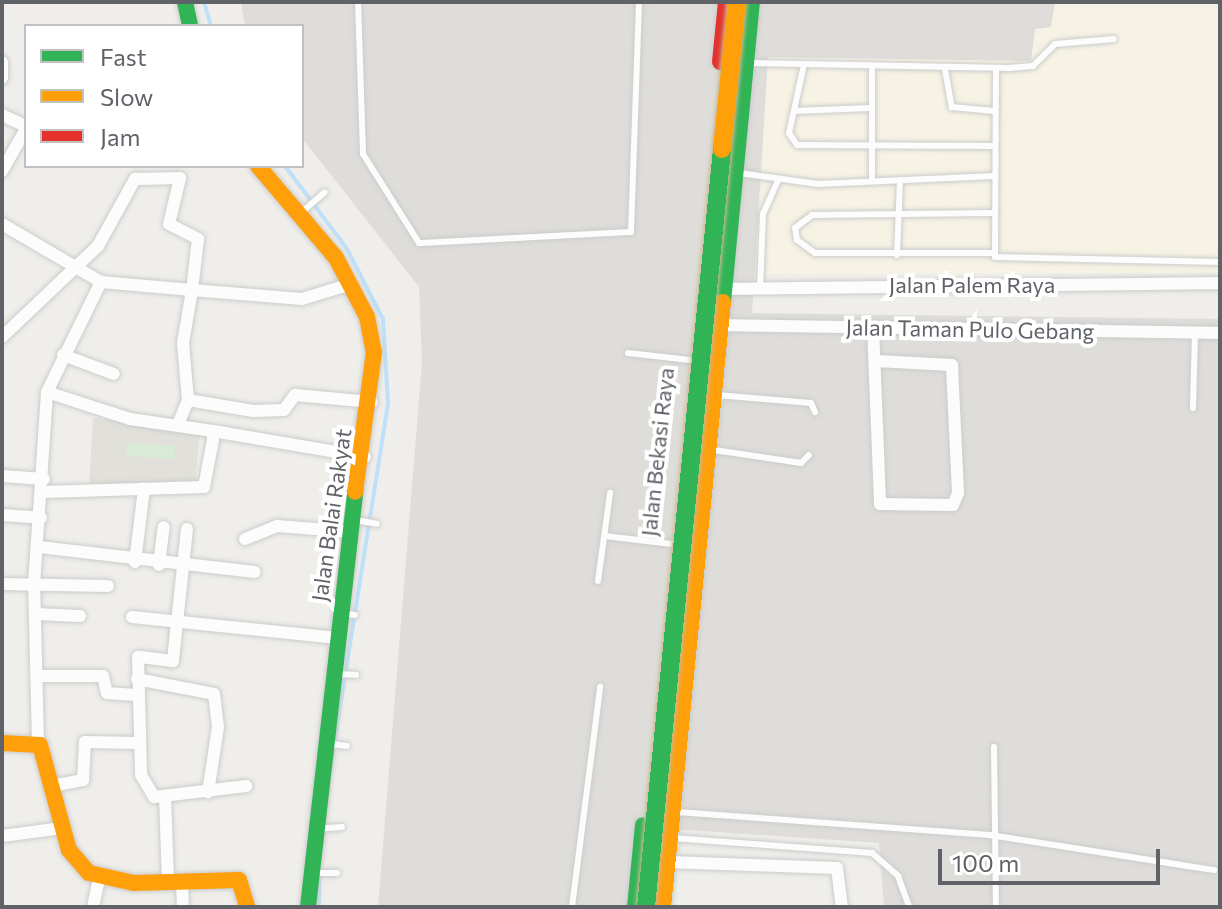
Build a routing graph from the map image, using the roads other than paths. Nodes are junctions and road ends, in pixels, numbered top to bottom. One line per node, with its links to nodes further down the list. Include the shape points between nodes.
1 (185, 2): 7 (main road)
2 (358, 2): 3 (lane, via 363,154 419,243 631,232)
3 (639, 2)
4 (726, 2): 19 (main road, Jalan Bekasi Raya)
5 (737, 2): 129 (main road, bridge)
6 (752, 2): 10 (main road)
7 (190, 24)
8 (1114, 39): 11 (lane, via 1055,44 1033,66)
9 (2, 62): 15 (street)
10 (745, 62): 12 (lane); 21 (main road)
11 (996, 68): 13 (lane); 18 (lane)
12 (803, 69): 14 (lane); 17 (lane)
13 (945, 69): 14 (lane); 18 (lane, via 952,107)
14 (872, 70): 16 (lane)
15 (2, 78)
16 (870, 108): 17 (lane); 25 (lane)
17 (794, 111): 25 (lane, via 789,133 797,145)
18 (994, 111): 24 (lane)
19 (715, 114): 21 (main road); 41 (main road, Jalan Bekasi Raya)
20 (2, 115): 22 (street)
21 (740, 118): 28 (main road)
22 (24, 127)
23 (24, 132): 27 (street)
24 (994, 146): 25 (lane); 29 (lane)
25 (871, 147): 32 (lane)
26 (260, 168): 34 (main road, Jalan Balai Rakyat)
27 (2, 171)
28 (735, 172): 31 (lane); 42 (main road)
29 (994, 176): 30 (lane); 35 (lane)
30 (900, 180): 32 (lane); 36 (lane)
31 (778, 181): 32 (lane); 48 (lane, via 763,214)
32 (872, 181)
33 (324, 193): 34 (lane)
34 (304, 210): 46 (main road, Jalan Balai Rakyat)
35 (993, 213): 36 (lane); 38 (lane)
36 (898, 216): 39 (lane); 39 (lane, via 812,215 795,228 797,240 815,253)
37 (2, 224): 43 (street)
38 (992, 253): 39 (lane); 40 (lane, via 1005,261)
39 (897, 255)
40 (1220, 262)
41 (700, 263): 42 (main road); 57 (main road, Jalan Bekasi Raya)
42 (727, 266): 47 (main road)
43 (78, 267): 44 (street); 49 (street, via 135,179 180,178 169,224 198,239); 54 (street)
44 (101, 282): 49 (street); 56 (street)
45 (1220, 283): 48 (street, Jalan Palem Raya)
46 (351, 284): 49 (street, via 302,299); 63 (main road, Jalan Balai Rakyat, via 372,334)
47 (725, 289): 48 (street, Jalan Palem Raya); 50 (main road)
48 (760, 289)
49 (192, 290): 62 (street, via 183,352)
50 (721, 325): 51 (street, Jalan Taman Pulo Gebang); 61 (main road)
51 (873, 327): 52 (street, Jalan Taman Pulo Gebang); 58 (street)
52 (1195, 333): 53 (street, Jalan Taman Pulo Gebang); 64 (lane)
53 (1220, 333)
54 (2, 337)
55 (628, 353): 57 (lane)
56 (63, 355): 59 (street); 60 (street)
57 (690, 360): 82 (main road, Jalan Bekasi Raya)
58 (876, 361): 58 (street, via 880,504 953,505 958,493 952,365)
59 (114, 374)
60 (47, 392): 66 (street, via 130,419); 72 (street)
61 (714, 394): 65 (lane, via 811,403); 68 (main road)
62 (188, 400): 63 (street, via 253,411 284,410 295,395); 66 (street)
63 (372, 402): 70 (main road, Jalan Balai Rakyat)
64 (1193, 408)
65 (815, 412)
66 (178, 425): 67 (street)
67 (213, 431): 70 (street); 73 (street, via 204,487)
68 (709, 449): 69 (lane, via 801,463); 110 (main road)
69 (809, 455)
70 (365, 457): 77 (main road, Jalan Balai Rakyat)
71 (2, 476): 72 (street)
72 (43, 486): 73 (street); 76 (street)
73 (144, 489): 84 (street)
74 (610, 493): 80 (lane)
75 (2, 515): 76 (street)
76 (41, 518): 83 (street)
77 (364, 524): 81 (street, via 277,526); 96 (main road, Jalan Balai Rakyat, via 348,614)
78 (164, 527): 85 (street)
79 (187, 529): 86 (street)
80 (605, 536): 82 (lane); 88 (lane)
81 (245, 539)
82 (672, 544): 107 (main road, Jalan Bekasi Raya)
83 (39, 547): 84 (street); 90 (street)
84 (135, 562): 85 (street)
85 (159, 565): 86 (street)
86 (181, 568): 87 (street); 95 (street)
87 (255, 572)
88 (598, 581)
89 (2, 584): 90 (street)
90 (34, 584): 91 (street); 92 (street)
91 (108, 586)
92 (36, 614): 93 (street); 97 (street)
93 (80, 616)
94 (132, 617): 95 (street)
95 (176, 622): 96 (street); 98 (street, via 173,661 138,657)
96 (338, 638): 113 (main road, Jalan Balai Rakyat, via 346,675)
97 (38, 676): 100 (street, via 103,676 107,693); 102 (street)
98 (137, 679): 100 (street); 108 (street, via 214,694 218,727)
99 (600, 687): 127 (lane)
100 (139, 695): 103 (street)
101 (2, 743): 102 (main road)
102 (38, 743): 105 (main road)
103 (138, 743): 105 (street, via 85,742 83,780); 109 (street, via 148,794)
104 (994, 747): 114 (lane)
105 (52, 786): 112 (main road)
106 (246, 786): 108 (street)
107 (647, 791): 110 (main road); 128 (main road, Jalan Bekasi Raya)
108 (208, 792): 109 (street)
109 (165, 796): 122 (street)
110 (673, 803): 114 (lane); 116 (main road)
111 (340, 827): 113 (lane)
112 (62, 828): 115 (street); 121 (main road, via 77,864)
113 (315, 828): 119 (main road, Jalan Balai Rakyat)
114 (990, 835): 118 (lane); 133 (lane)
115 (2, 836)
116 (669, 838): 117 (main road); 132 (lane, via 872,853 898,876)
117 (667, 862): 130 (main road); 131 (street, via 842,871)
118 (1214, 870)
119 (313, 873): 120 (lane); 126 (main road, Jalan Balai Rakyat)
120 (334, 873)
121 (99, 878): 122 (main road); 123 (street)
122 (175, 881): 124 (street); 125 (main road, via 242,881)
123 (93, 907)
124 (183, 907)
125 (247, 907)
126 (308, 907)
127 (572, 907)
128 (635, 907)
129 (646, 907)
130 (663, 907)
131 (842, 907)
132 (909, 907)
133 (996, 907)

